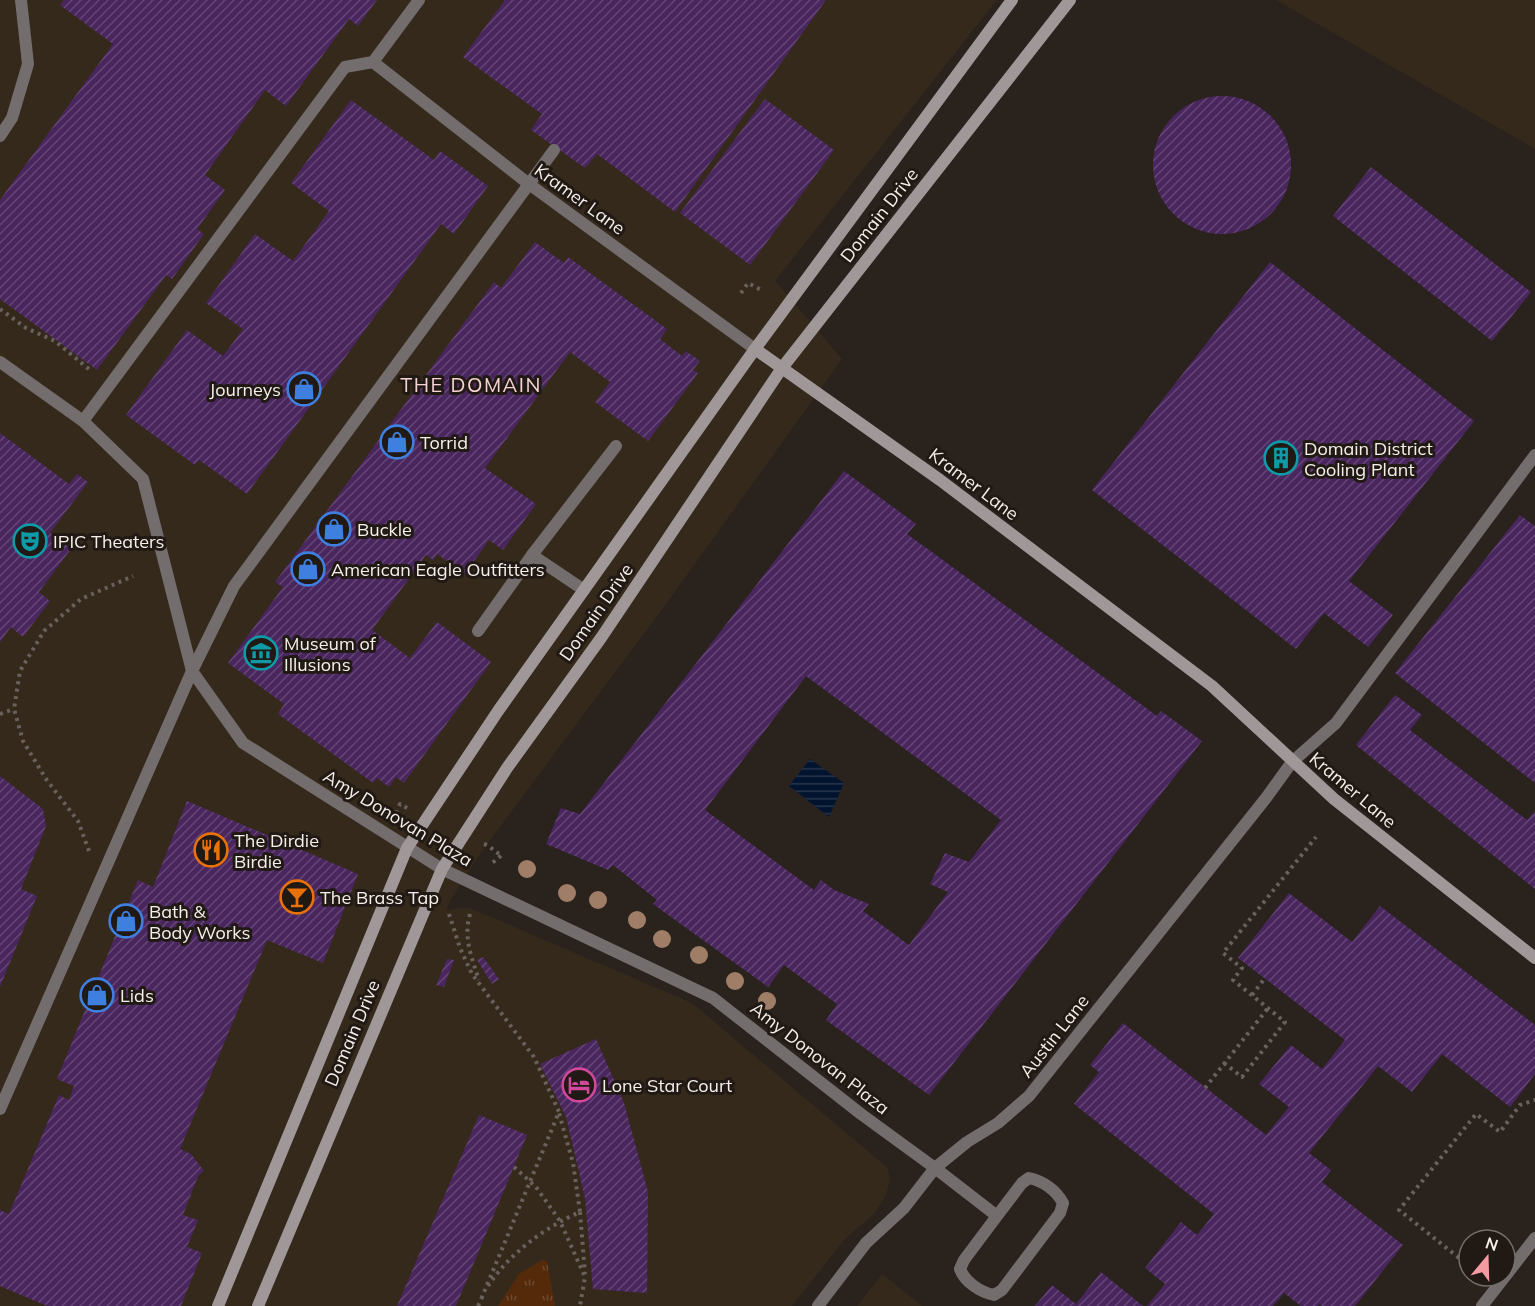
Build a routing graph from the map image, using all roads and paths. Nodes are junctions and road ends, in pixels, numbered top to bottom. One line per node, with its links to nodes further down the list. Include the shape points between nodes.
1 (21, 0): 6 (street, via 28,64 12,118)
2 (419, 0): 5 (street)
3 (1012, 0): 12 (street, Domain Drive)
4 (1070, 0): 14 (street, Domain Drive)
5 (373, 62): 8 (street, Kramer Lane); 16 (street, via 345,67)
6 (0, 136)
7 (554, 150): 8 (street)
8 (529, 184): 12 (street, Kramer Lane); 23 (street, via 234,586)
9 (763, 291): 10 (path, via 748,283)
10 (741, 293)
11 (0, 309): 15 (path, via 26,328 55,341)
12 (754, 349): 14 (street, Kramer Lane); 21 (street, Domain Drive)
13 (0, 362): 16 (street, Amy Donovan Plaza)
14 (782, 368): 26 (street, Kramer Lane, via 940,480 1212,686); 33 (street, Domain Drive)
15 (90, 370)
16 (83, 421): 23 (street, Amy Donovan Plaza, via 143,479)
17 (616, 446): 19 (street)
18 (1535, 455): 26 (street, Austin Lane, via 1336,723)
19 (532, 555): 21 (street); 22 (street)
20 (133, 576): 24 (path, via 81,599 44,632 20,671)
21 (584, 590): 31 (street, Domain Drive)
22 (478, 631)
23 (192, 671): 31 (street, Amy Donovan Plaza, via 243,743); 34 (street)
24 (14, 709): 25 (path); 34 (path, via 22,741 78,822)
25 (0, 714)
26 (1292, 762): 37 (street, Kramer Lane); 48 (street, Austin Lane, via 1029,1096)
27 (411, 810): 28 (path, via 400,804)
28 (395, 814)
29 (1316, 837): 40 (path, via 1223,953 1242,968 1233,980)
30 (484, 844): 32 (path, via 502,855)
31 (407, 848): 33 (street, Amy Donovan Plaza); 57 (street, Domain Drive)
32 (492, 864)
33 (442, 869): 48 (street, Amy Donovan Plaza, via 713,998); 58 (street, Domain Drive)
34 (101, 879): 45 (street)
35 (449, 914): 39 (path, via 460,948)
36 (470, 914): 39 (path, via 467,938)
37 (1535, 958)
38 (1265, 978): 40 (path)
39 (480, 986): 46 (path, via 534,1058)
40 (1252, 995): 41 (path)
41 (1268, 1008): 42 (path); 42 (path, via 1285,1022 1242,1077)
42 (1224, 1063): 43 (path)
43 (1205, 1088)
44 (1535, 1100): 54 (path, via 1520,1105 1500,1132 1476,1114 1399,1210)
45 (0, 1109)
46 (559, 1112): 49 (path); 50 (path, via 573,1163)
47 (514, 1167): 49 (path)
48 (935, 1168): 51 (street, Amy Donovan Plaza); 61 (street, Austin Lane, via 904,1208 866,1243)
49 (530, 1182): 52 (path); 56 (path)
50 (580, 1212): 52 (path); 55 (path)
51 (997, 1216): 51 (street, via 960,1269 963,1277 994,1295 1002,1290 1060,1213 1063,1203 1040,1180 1029,1178)
52 (560, 1221): 55 (path); 56 (path, via 511,1258)
53 (1535, 1238): 62 (street)
54 (1457, 1257)
55 (585, 1277): 60 (path)
56 (482, 1297): 59 (path)
57 (218, 1306)
58 (258, 1306)
59 (478, 1306)
60 (580, 1306)
61 (818, 1306)
62 (1482, 1306)

